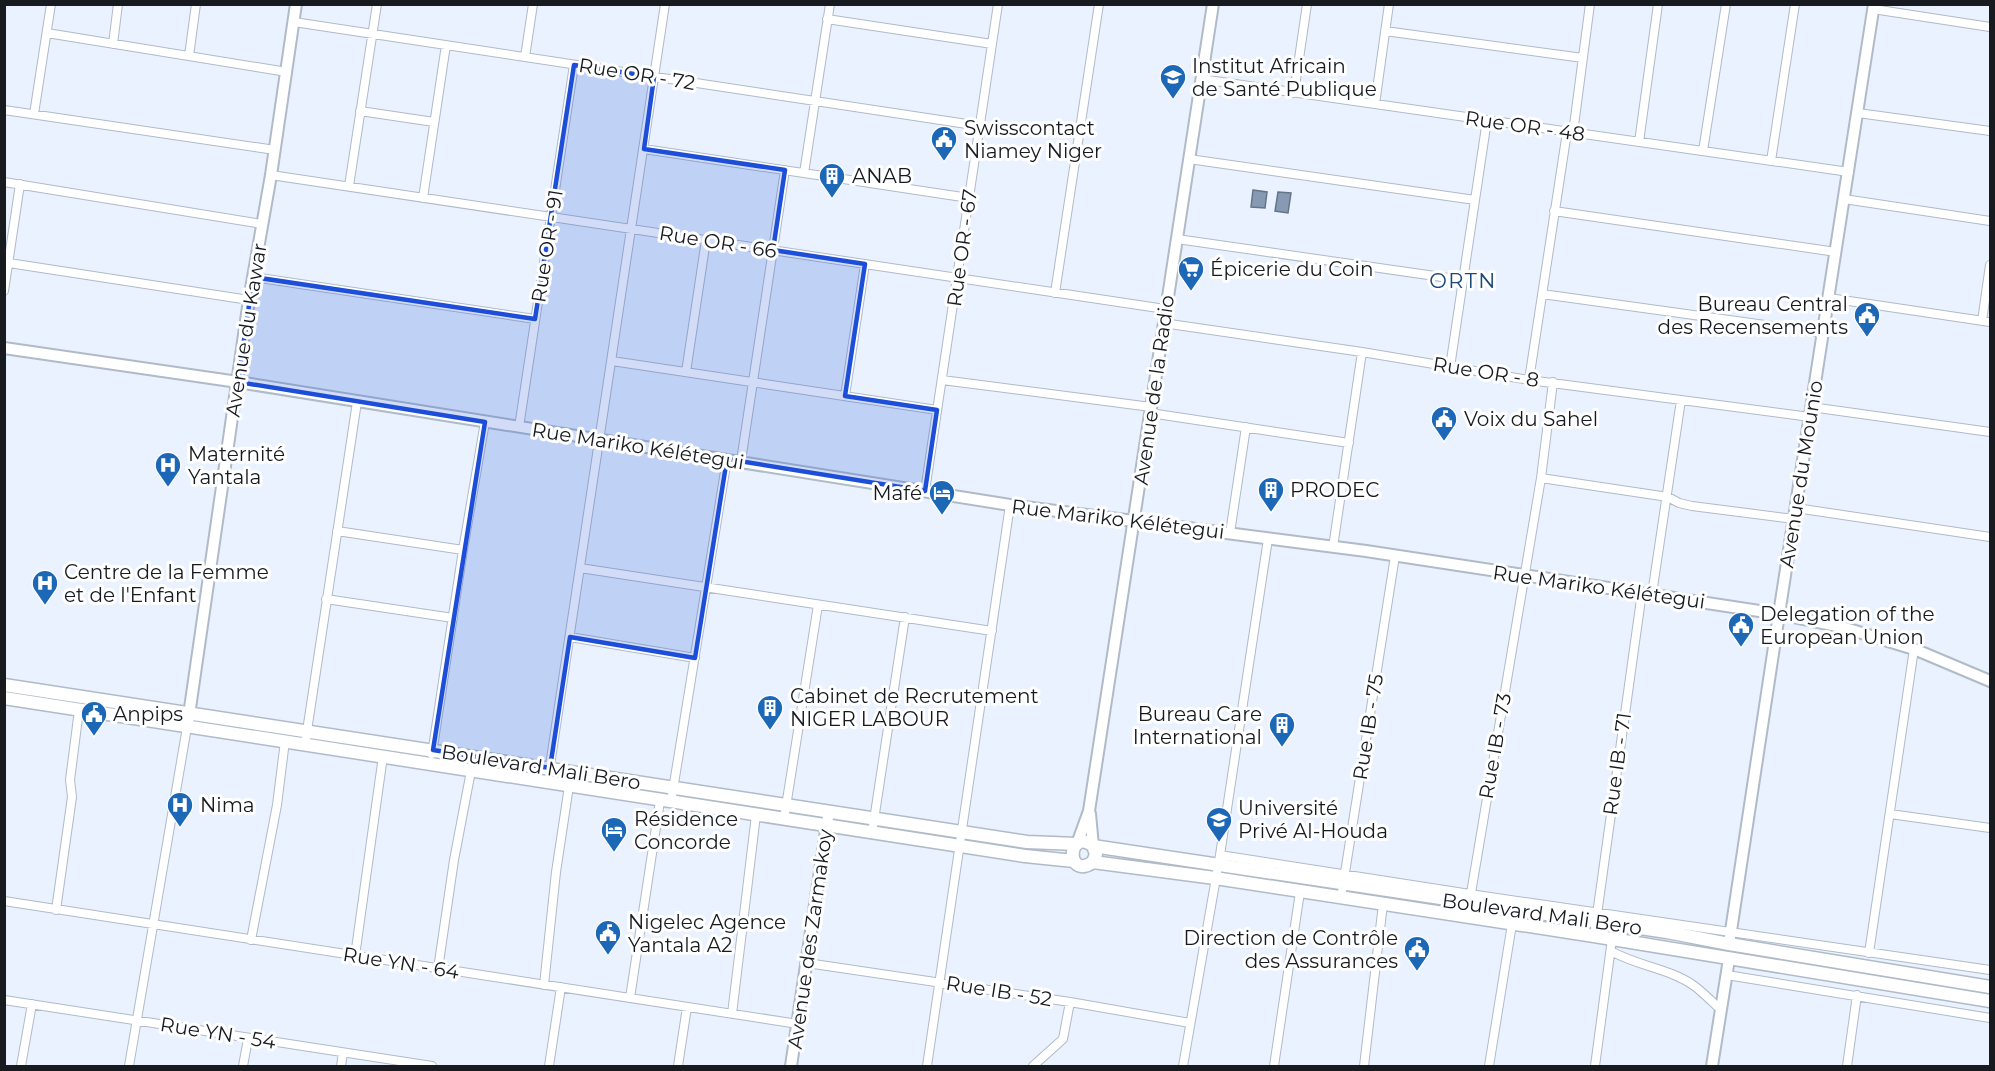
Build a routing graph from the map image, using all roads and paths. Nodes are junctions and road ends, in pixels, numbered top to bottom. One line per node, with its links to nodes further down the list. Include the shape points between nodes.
1 (51, 4): 23 (street)
2 (118, 4): 25 (street)
3 (196, 4): 28 (street)
4 (296, 4): 20 (street, Avenue du Kawar)
5 (376, 4): 24 (street)
6 (533, 4): 29 (street)
7 (830, 4): 19 (street)
8 (998, 4): 26 (street, Rue OR - 67)
9 (1099, 4): 80 (street)
10 (1213, 4): 34 (street, Avenue de la Radio)
11 (1307, 4): 35 (street)
12 (1389, 4): 22 (street)
13 (1590, 4): 30 (street)
14 (1658, 4): 47 (street)
15 (1726, 4): 50 (street)
16 (1795, 4): 52 (street)
17 (663, 5): 33 (street)
18 (1874, 7): 21 (street); 40 (street, Avenue du Mounio)
19 (827, 19): 26 (street); 36 (street)
20 (294, 22): 24 (street, Rue OR - 72); 32 (street, Avenue du Kawar)
21 (1990, 27)
22 (1385, 31): 30 (street); 37 (street)
23 (47, 33): 25 (street); 41 (street)
24 (372, 34): 27 (street, Rue OR - 72); 39 (street)
25 (113, 44): 28 (street)
26 (992, 44): 44 (street, Rue OR - 67)
27 (446, 45): 29 (street, Rue OR - 72); 43 (street)
28 (189, 56): 32 (street)
29 (525, 57): 31 (street, Rue OR - 72)
30 (1583, 58): 46 (street)
31 (574, 64): 33 (street, Rue OR - 72); 65 (street, Rue OR - 91)
32 (287, 72): 49 (street, Avenue du Kawar)
33 (654, 77): 36 (street, Rue OR - 72); 48 (street)
34 (1201, 79): 35 (street, Rue OR - 48); 51 (street, Avenue de la Radio)
35 (1294, 93): 37 (street, Rue OR - 48)
36 (815, 101): 44 (street, Rue OR - 72); 55 (street)
37 (1376, 104): 42 (street, Rue OR - 48)
38 (4, 110): 41 (street)
39 (360, 111): 43 (street); 59 (street)
40 (1858, 113): 45 (street); 54 (street, Avenue du Mounio)
41 (34, 114): 49 (street)
42 (1487, 120): 46 (street, Rue OR - 48); 63 (street)
43 (434, 122): 60 (street)
44 (980, 126): 61 (street, Rue OR - 67)
45 (1990, 131)
46 (1570, 132): 47 (street, Rue OR - 48); 64 (street)
47 (1638, 142): 50 (street, Rue OR - 48)
48 (644, 149): 53 (street); 68 (street)
49 (275, 150): 56 (street, Avenue du Kawar)
50 (1703, 151): 52 (street, Rue OR - 48)
51 (1189, 159): 63 (street); 69 (street, Avenue de la Radio)
52 (1771, 161): 54 (street, Rue OR - 48)
53 (785, 170): 55 (street); 71 (street)
54 (1849, 172): 62 (street, Avenue du Mounio)
55 (804, 173): 61 (street)
56 (271, 175): 59 (street, Rue OR - 66); 67 (street, Avenue du Kawar)
57 (4, 182): 58 (street)
58 (21, 184): 67 (street); 73 (street)
59 (349, 186): 60 (street, Rue OR - 66)
60 (423, 198): 65 (street, Rue OR - 66)
61 (969, 198): 77 (street, Rue OR - 67)
62 (1844, 199): 66 (street); 72 (street, Avenue du Mounio)
63 (1475, 200): 78 (street)
64 (1554, 211): 72 (street); 81 (street)
65 (551, 217): 68 (street, Rue OR - 66); 85 (street, Rue OR - 91)
66 (1990, 221)
67 (262, 224): 76 (street, Avenue du Kawar)
68 (632, 229): 70 (street, Rue OR - 66); 91 (street)
69 (1177, 239): 78 (street); 84 (street, Avenue de la Radio)
70 (706, 240): 71 (street, Rue OR - 66); 93 (street)
71 (773, 250): 74 (street, Rue OR - 66); 97 (street)
72 (1836, 252): 82 (street, Avenue du Mounio)
73 (9, 263): 79 (street); 83 (street)
74 (865, 264): 77 (street, Rue OR - 66); 99 (street)
75 (1990, 265): 86 (street)
76 (253, 277): 83 (street, Avenue du Kawar); 85 (street)
77 (957, 278): 80 (street, Rue OR - 66); 94 (street, Rue OR - 67)
78 (1463, 280): 92 (street)
79 (4, 291)
80 (1055, 293): 84 (street, Rue OR - 66)
81 (1542, 294): 88 (street); 95 (street)
82 (1829, 298): 86 (street); 88 (street, Avenue du Mounio)
83 (249, 300): 96 (street, Avenue du Kawar)
84 (1166, 309): 87 (street, Avenue de la Radio)
85 (536, 319): 107 (street, Rue OR - 91)
86 (1986, 321)
87 (1163, 323): 90 (street, Rue OR - 8); 103 (street, Avenue de la Radio)
88 (1823, 333): 104 (street, Avenue du Mounio)
89 (4, 348): 96 (street, Rue Mariko Kélétegui)
90 (1362, 352): 92 (street, Rue OR - 8); 110 (street)
91 (612, 361): 93 (street); 109 (street)
92 (1450, 367): 95 (street, Rue OR - 8)
93 (686, 372): 97 (street)
94 (942, 380): 102 (street, Rue OR - 67); 103 (street)
95 (1529, 380): 98 (street, Rue OR - 8)
96 (238, 382): 101 (street, Rue Mariko Kélétegui); 143 (street, Avenue du Kawar)
97 (753, 382): 99 (street); 112 (street)
98 (1554, 382): 100 (street, Rue OR - 8); 113 (street, Rue IB - 73)
99 (845, 396): 102 (street)
100 (1681, 400): 104 (street, Rue OR - 8); 115 (street, Rue IB - 71)
101 (357, 402): 105 (street, Rue Mariko Kélétegui); 119 (street)
102 (937, 410): 114 (street, Rue OR - 67)
103 (1151, 410): 106 (street); 118 (street, Avenue de la Radio)
104 (1811, 412): 108 (street, Rue OR - 8); 117 (street, Avenue du Mounio)
105 (485, 422): 107 (street, Rue Mariko Kélétegui); 124 (street)
106 (1246, 427): 110 (street); 120 (street)
107 (519, 428): 109 (street, Rue Mariko Kélétegui)
108 (1990, 432)
109 (600, 440): 111 (street, Rue Mariko Kélétegui); 126 (street)
110 (1349, 443): 123 (street)
111 (727, 459): 112 (street, Rue Mariko Kélétegui); 128 (street)
112 (741, 461): 114 (street, Rue Mariko Kélétegui)
113 (1541, 478): 115 (street); 127 (street, Rue IB - 73)
114 (925, 491): 116 (street, Rue Mariko Kélétegui)
115 (1668, 496): 117 (street, via 1685,504); 129 (street, Rue IB - 71)
116 (1010, 505): 118 (street, Rue Mariko Kélétegui); 135 (street)
117 (1795, 514): 121 (street); 132 (street, Avenue du Mounio)
118 (1135, 521): 120 (street, Rue Mariko Kélétegui); 158 (street, Avenue de la Radio)
119 (338, 531): 124 (street); 130 (street)
120 (1230, 533): 122 (street, Rue Mariko Kélétegui)
121 (1990, 537)
122 (1268, 539): 123 (street, Rue Mariko Kélétegui); 171 (street)
123 (1333, 547): 125 (street, Rue Mariko Kélétegui)
124 (463, 550): 133 (street)
125 (1395, 556): 127 (street, Rue Mariko Kélétegui); 175 (street, Rue IB - 75)
126 (580, 568): 128 (street); 136 (street)
127 (1524, 575): 129 (street, Rue Mariko Kélétegui); 178 (street, Rue IB - 73)
128 (706, 587): 131 (street); 138 (street)
129 (1647, 593): 132 (street, Rue Mariko Kélétegui); 183 (street, Rue IB - 71)
130 (326, 599): 133 (street); 145 (street)
131 (818, 605): 134 (street); 157 (street)
132 (1779, 614): 137 (street, Rue Mariko Kélétegui, via 1842,627); 187 (street, Avenue du Mounio)
133 (453, 618): 148 (street)
134 (905, 618): 135 (street); 162 (street)
135 (992, 631): 166 (street)
136 (570, 637): 138 (street); 151 (street)
137 (1914, 649): 139 (street, Rue Mariko Kélétegui); 160 (street)
138 (694, 658): 155 (street)
139 (1990, 681)
140 (4, 685): 143 (main road, Boulevard Mali Bero)
141 (4, 698): 142 (main road, Boulevard Mali Bero)
142 (79, 710): 144 (main road, Boulevard Mali Bero); 181 (street)
143 (189, 714): 144 (street, Avenue du Kawar); 145 (main road, Boulevard Mali Bero)
144 (187, 727): 146 (main road, Boulevard Mali Bero); 185 (street)
145 (307, 731): 147 (street); 148 (main road, Boulevard Mali Bero)
146 (285, 741): 147 (main road, Boulevard Mali Bero); 188 (street)
147 (305, 744): 149 (main road, Boulevard Mali Bero)
148 (433, 750): 150 (street); 151 (main road, Boulevard Mali Bero)
149 (383, 756): 150 (main road, Boulevard Mali Bero); 191 (street)
150 (431, 764): 152 (main road, Boulevard Mali Bero)
151 (550, 768): 153 (street); 155 (main road, Boulevard Mali Bero)
152 (471, 771): 153 (main road, Boulevard Mali Bero); 194 (street)
153 (548, 783): 154 (main road, Boulevard Mali Bero)
154 (569, 786): 156 (main road, Boulevard Mali Bero); 198 (street)
155 (674, 788): 156 (street); 157 (main road, Boulevard Mali Bero)
156 (666, 801): 161 (main road, Boulevard Mali Bero); 202 (street)
157 (786, 805): 159 (main road, Boulevard Mali Bero); 163 (street)
158 (1089, 811): 168 (street); 170 (street)
159 (829, 812): 162 (main road, Boulevard Mali Bero); 164 (street, Avenue des Zarmakoy)
160 (1890, 814): 165 (street); 190 (street)
161 (756, 815): 163 (main road, Boulevard Mali Bero); 209 (street)
162 (875, 818): 166 (main road, Boulevard Mali Bero); 167 (street)
163 (784, 819): 164 (main road, Boulevard Mali Bero)
164 (826, 826): 167 (main road, Boulevard Mali Bero); 193 (street, Avenue des Zarmakoy)
165 (1990, 828)
166 (962, 831): 168 (main road, Boulevard Mali Bero, via 1027,842); 169 (street)
167 (872, 833): 169 (main road, Boulevard Mali Bero)
168 (1077, 844): 170 (main road, via 1086,842); 172 (main road, via 1072,850)
169 (960, 846): 172 (main road, Boulevard Mali Bero); 197 (street)
170 (1093, 846): 171 (main road, Boulevard Mali Bero); 173 (main road)
171 (1218, 859): 174 (street); 175 (main road, Boulevard Mali Bero)
172 (1074, 861): 173 (main road, via 1081,866)
173 (1093, 862): 174 (main road, Boulevard Mali Bero)
174 (1215, 878): 176 (main road, Boulevard Mali Bero); 212 (street)
175 (1344, 880): 177 (street, Rue IB - 75); 178 (main road, Boulevard Mali Bero)
176 (1300, 892): 177 (main road, Boulevard Mali Bero); 227 (street)
177 (1341, 898): 180 (main road, Boulevard Mali Bero)
178 (1470, 899): 182 (street, Rue IB - 73); 183 (main road, Boulevard Mali Bero)
179 (4, 901): 181 (street, Rue YN - 64)
180 (1383, 904): 182 (main road, Boulevard Mali Bero); 228 (street)
181 (56, 910): 185 (street, Rue YN - 64)
182 (1467, 917): 184 (main road, Boulevard Mali Bero)
183 (1597, 917): 186 (street, Rue IB - 71); 187 (main road, Boulevard Mali Bero)
184 (1512, 924): 186 (main road, Boulevard Mali Bero); 229 (street)
185 (153, 925): 188 (street, Rue YN - 64); 211 (street)
186 (1594, 936): 189 (main road, Boulevard Mali Bero)
187 (1730, 939): 190 (street, Boulevard Mali Bero); 200 (main road, Boulevard Mali Bero)
188 (251, 940): 191 (street, Rue YN - 64)
189 (1612, 945): 192 (main road, Boulevard Mali Bero); 208 (street, via 1625,960 1656,968 1693,985); 230 (street)
190 (1869, 953): 195 (street, Boulevard Mali Bero)
191 (356, 956): 194 (street, Rue YN - 64)
192 (1729, 959): 196 (street); 204 (main road, Boulevard Mali Bero)
193 (807, 963): 197 (street, Rue IB - 52); 213 (street, Avenue des Zarmakoy)
194 (438, 969): 198 (street, Rue YN - 64)
195 (1990, 970)
196 (1727, 975): 201 (street); 208 (street)
197 (940, 982): 205 (street, Rue IB - 52); 224 (street)
198 (544, 985): 199 (street, Rue YN - 64)
199 (561, 987): 202 (street, Rue YN - 64); 221 (street)
200 (1990, 987)
201 (1857, 995): 210 (street); 232 (street)
202 (630, 998): 207 (street, Rue YN - 64)
203 (4, 1000): 206 (street, Rue YN - 54)
204 (1990, 1000)
205 (1070, 1002): 212 (street, Rue IB - 52); 225 (street, via 1063,1039)
206 (32, 1004): 211 (street, Rue YN - 54); 216 (street)
207 (687, 1007): 209 (street, Rue YN - 64); 222 (street)
208 (1721, 1010): 231 (street)
209 (732, 1014): 213 (street, Rue YN - 64)
210 (1990, 1018)
211 (137, 1020): 214 (street, Rue YN - 54); 217 (street)
212 (1191, 1023): 226 (street)
213 (798, 1024): 223 (street, Avenue des Zarmakoy)
214 (248, 1039): 215 (street, Rue YN - 54); 218 (street)
215 (343, 1053): 219 (street); 220 (street, Rue YN - 54)
216 (21, 1066)
217 (129, 1066)
218 (243, 1066)
219 (341, 1066)
220 (432, 1066)
221 (549, 1066)
222 (678, 1066)
223 (791, 1066)
224 (927, 1066)
225 (1033, 1066)
226 (1184, 1066)
227 (1274, 1066)
228 (1364, 1066)
229 (1489, 1066)
230 (1595, 1066)
231 (1712, 1066)
232 (1847, 1066)

